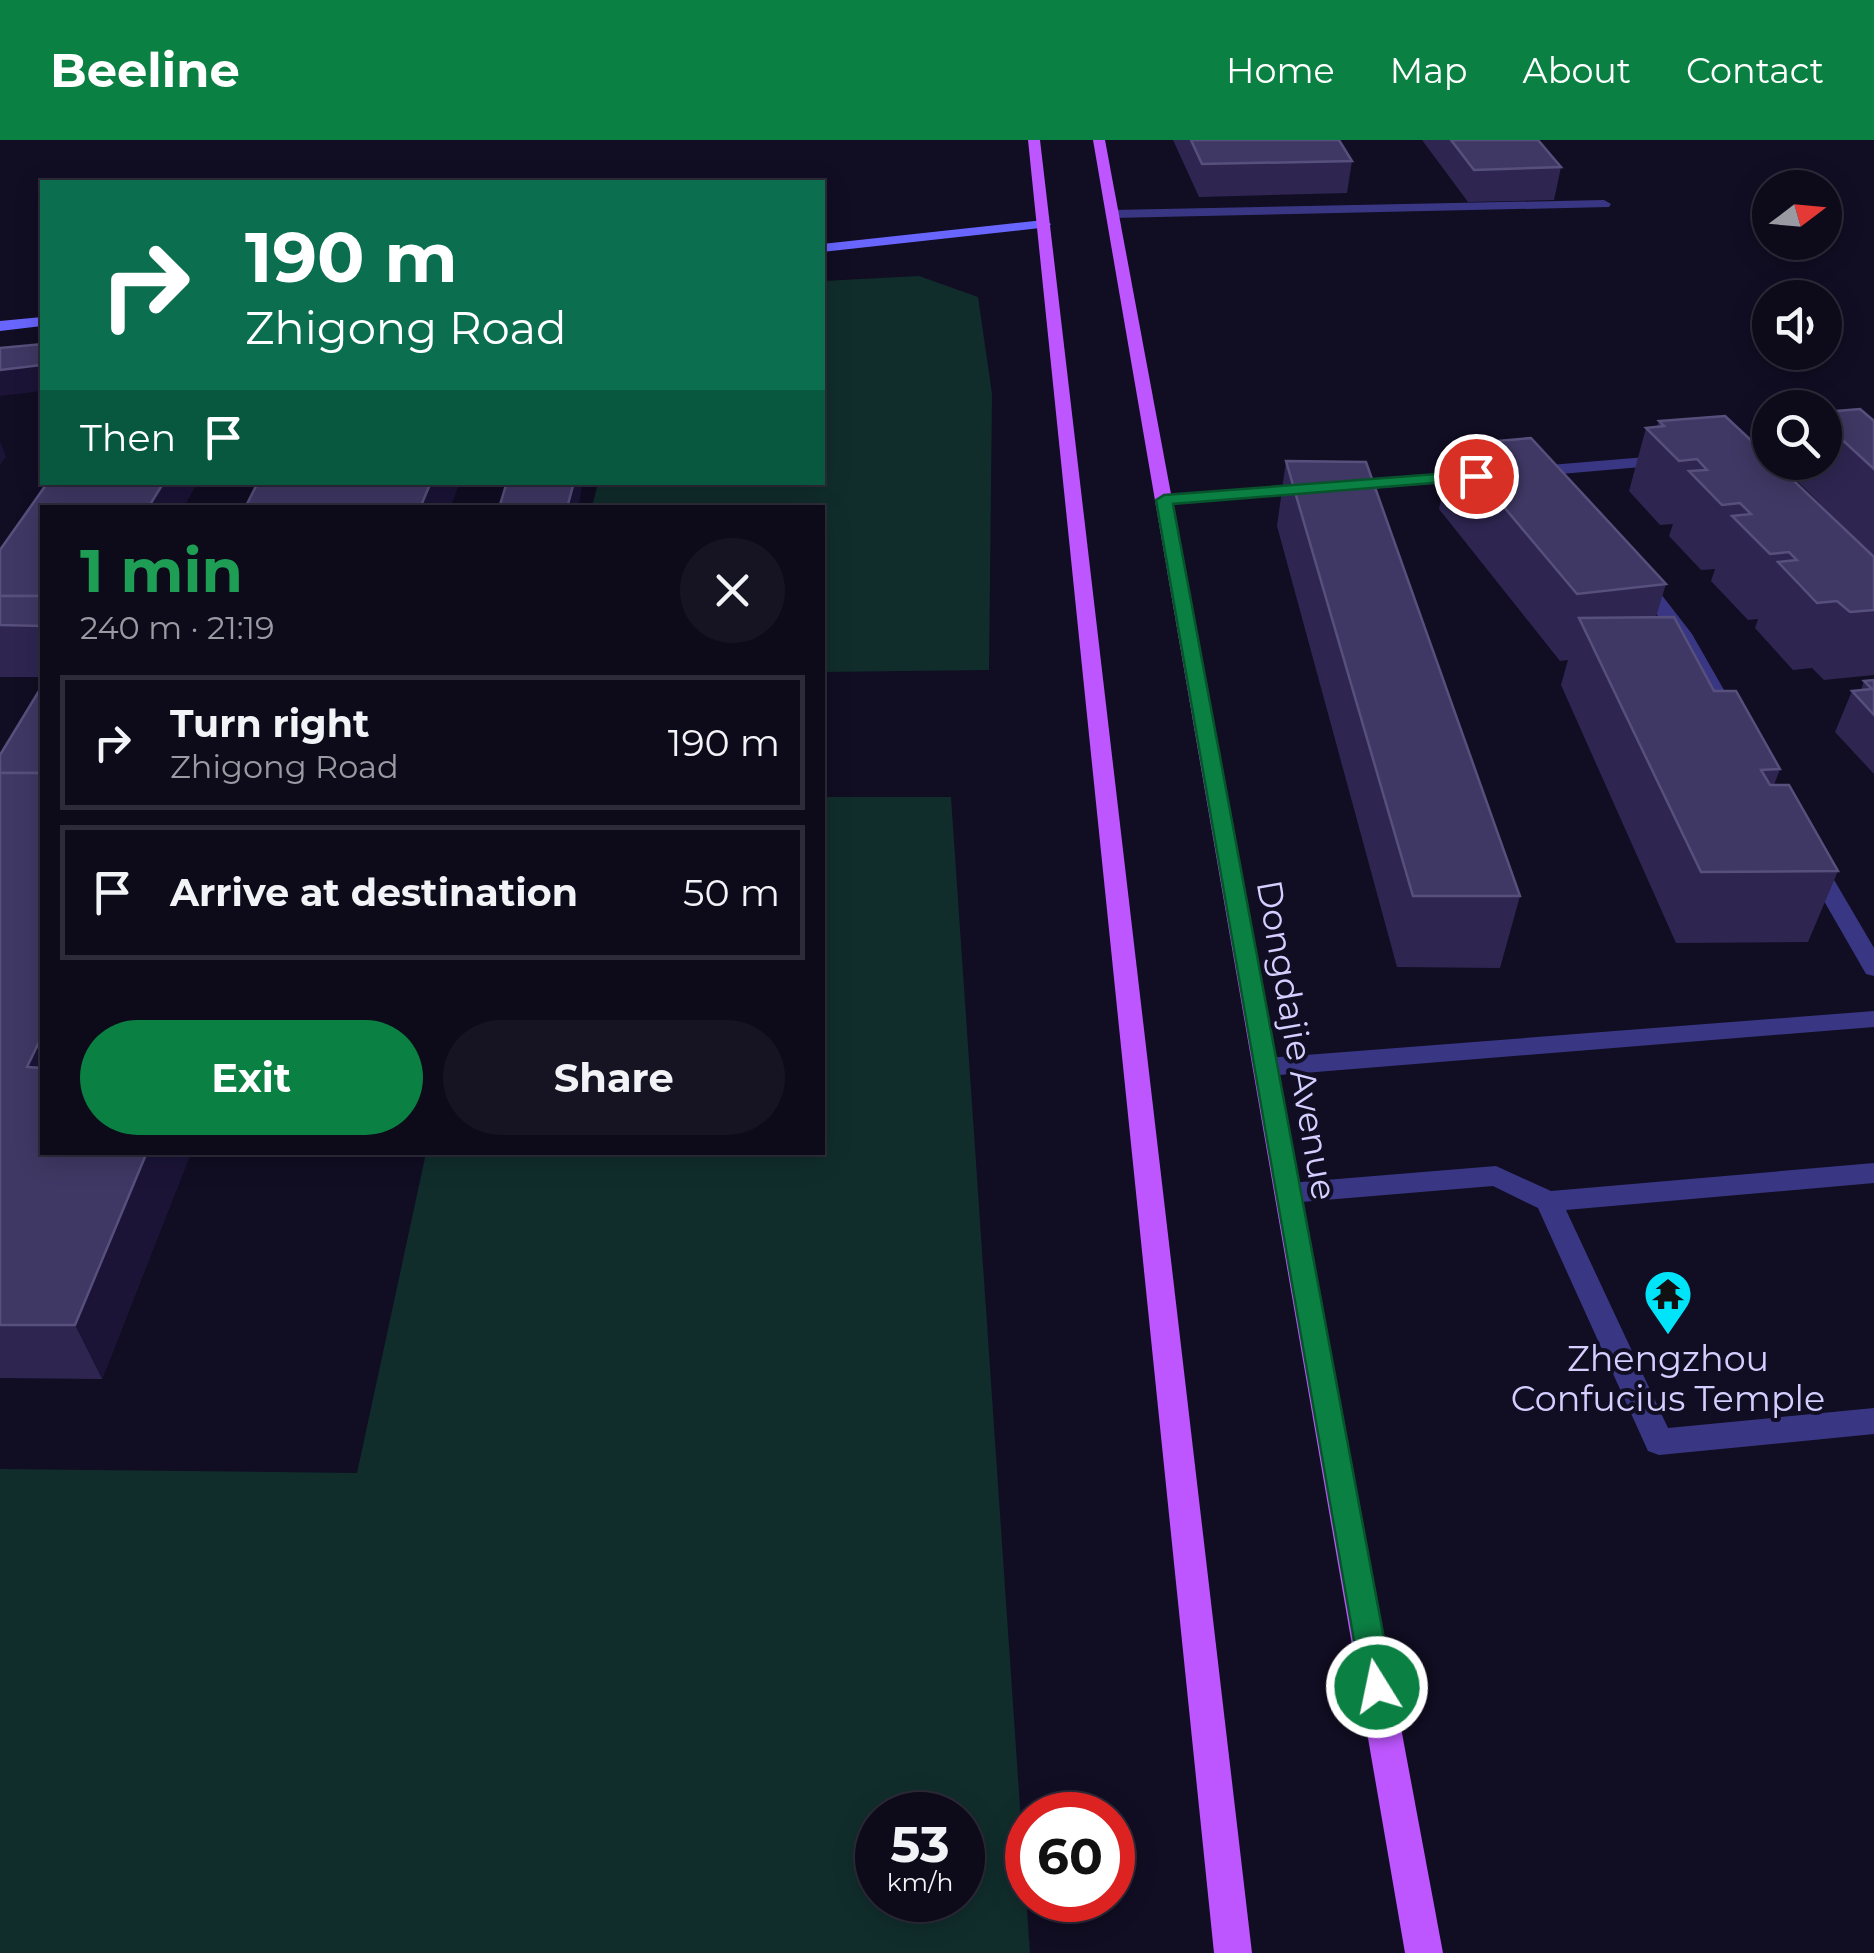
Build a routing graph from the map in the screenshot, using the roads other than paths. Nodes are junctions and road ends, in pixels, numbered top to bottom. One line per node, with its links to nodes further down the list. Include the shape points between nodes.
1 (1034, 140): 5 (main road)
2 (1098, 140): 4 (main road, Dongdajie Avenue)
3 (1604, 204): 4 (street)
4 (1112, 214): 12 (main road, Dongdajie Avenue)
5 (1044, 224): 6 (street); 23 (main road)
6 (825, 248)
7 (40, 322): 8 (street)
8 (0, 326)
9 (1692, 458): 10 (street, via 1560,477)
10 (1515, 472)
11 (1496, 474): 12 (street)
12 (1164, 500): 18 (main road, Dongdajie Avenue)
13 (1624, 559): 14 (street, via 1682,634)
14 (1740, 734)
15 (1797, 834): 16 (street)
16 (1874, 968)
17 (1874, 1019): 18 (street)
18 (1266, 1067): 20 (main road, Dongdajie Avenue)
19 (1874, 1173): 21 (street)
20 (1289, 1193): 21 (street, via 1496,1176); 24 (main road, Dongdajie Avenue)
21 (1548, 1201): 22 (street, via 1659,1442)
22 (1874, 1421)
23 (1234, 1953)
24 (1424, 1953)

